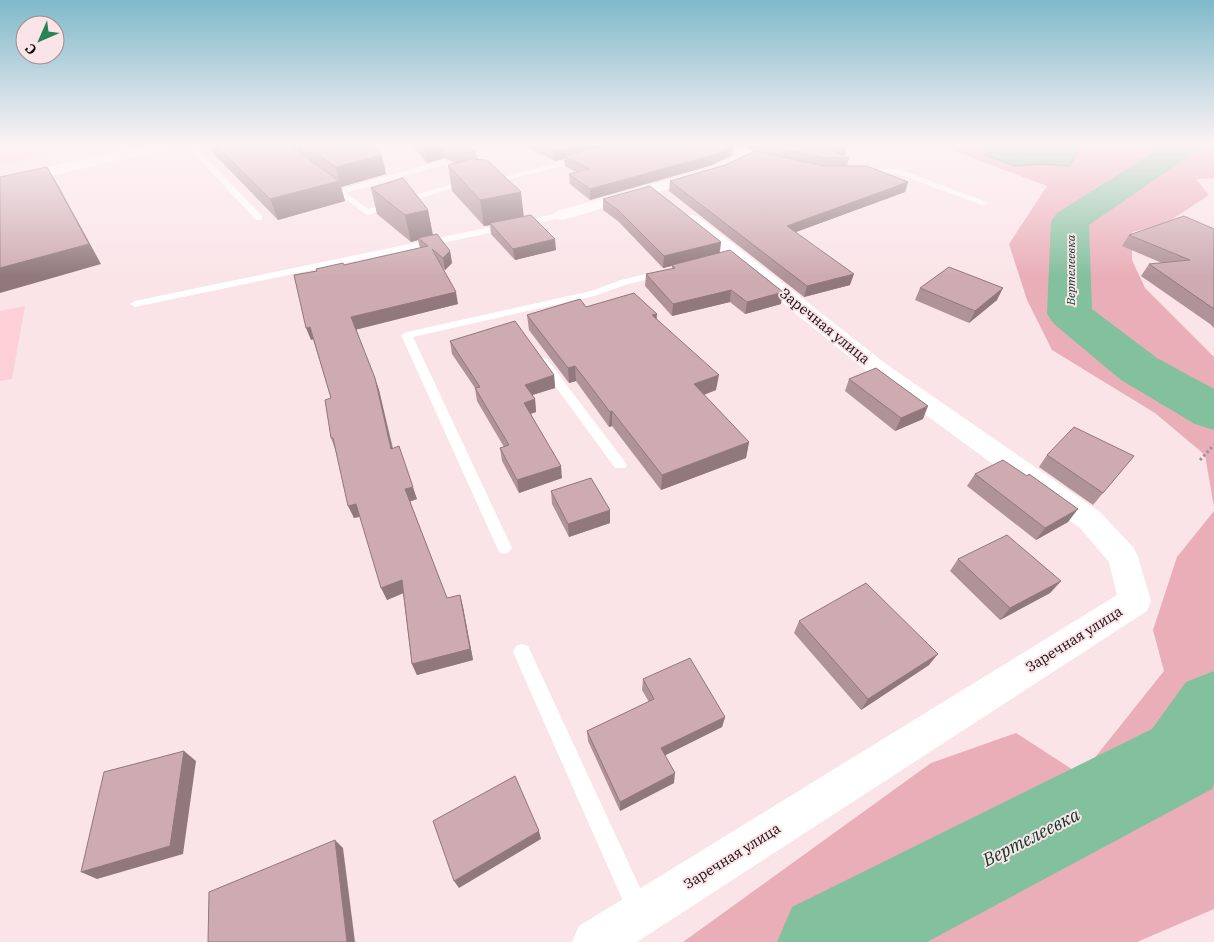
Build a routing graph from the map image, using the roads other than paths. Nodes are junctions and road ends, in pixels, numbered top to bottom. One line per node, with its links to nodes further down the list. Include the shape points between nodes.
1 (232, 189): 11 (lane)
2 (336, 189): 8 (lane)
3 (351, 189): 8 (lane)
4 (444, 189): 8 (lane, via 367,212)
5 (649, 189): 10 (street)
6 (653, 189): 18 (street, Заречная улица, via 726,257 1090,520 1122,557 1134,601)
7 (946, 189): 9 (lane)
8 (340, 192)
9 (985, 203)
10 (563, 215): 13 (lane)
11 (259, 218)
12 (671, 270): 16 (lane, via 510,316 407,335)
13 (135, 304)
14 (537, 352): 15 (lane)
15 (620, 465)
16 (504, 548)
17 (522, 652): 18 (lane)
18 (640, 914): 19 (street, Заречная улица)
19 (595, 942)

